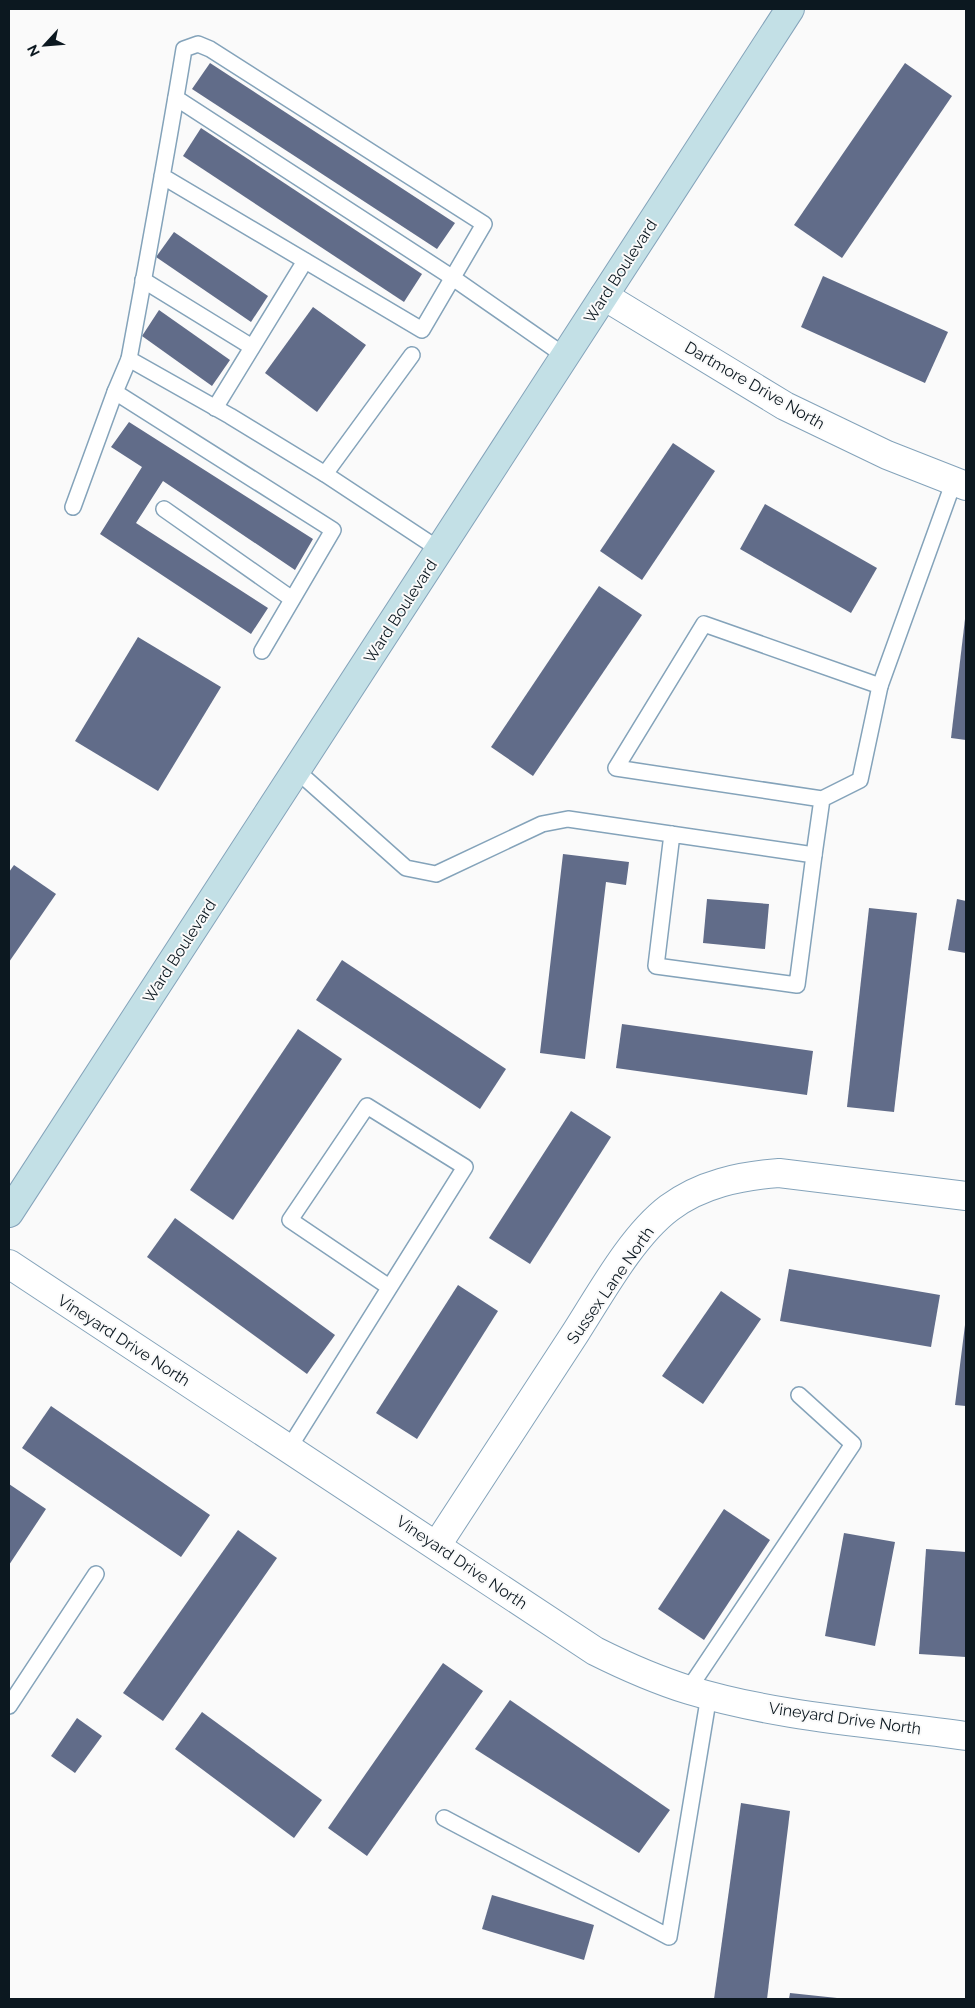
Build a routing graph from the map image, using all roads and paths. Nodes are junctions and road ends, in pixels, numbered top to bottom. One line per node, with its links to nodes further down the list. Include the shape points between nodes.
1 (790, 9): 7 (main road, Ward Boulevard)
2 (176, 98): 3 (lane); 5 (lane); 5 (lane, via 184,49 198,44 484,224)
3 (162, 176): 4 (lane); 6 (lane)
4 (306, 261): 5 (lane, via 422,330); 8 (lane)
5 (453, 278): 10 (lane)
6 (143, 280): 8 (lane); 11 (lane)
7 (604, 296): 10 (main road, Ward Boulevard); 15 (street, Dartmore Drive North, via 785,406 887,455)
8 (252, 346): 13 (lane)
9 (412, 355): 14 (lane)
10 (565, 356): 18 (main road, Ward Boulevard)
11 (129, 359): 12 (lane); 13 (lane)
12 (114, 392): 16 (lane); 19 (lane, via 333,530)
13 (215, 408): 14 (lane)
14 (325, 474): 18 (lane)
15 (960, 483): 21 (lane)
16 (73, 507)
17 (164, 509): 19 (lane)
18 (440, 550): 22 (main road, Ward Boulevard)
19 (292, 599): 20 (lane)
20 (262, 651)
21 (880, 686): 23 (lane, via 860,780); 23 (lane, via 704,624 616,768)
22 (296, 770): 24 (lane, via 406,868 436,874 542,824 568,819); 27 (main road, Ward Boulevard)
23 (822, 799): 25 (lane)
24 (672, 834): 25 (lane); 25 (lane, via 656,966 797,985)
25 (814, 855)
26 (966, 1196): 32 (street, Sussex Lane North, via 779,1173 726,1181 696,1191 682,1200 650,1226 615,1271)
27 (9, 1213)
28 (9, 1264): 31 (street, Vineyard Drive North)
29 (389, 1287): 29 (lane, via 465,1167 367,1106 290,1220); 31 (lane)
30 (799, 1395): 34 (lane, via 853,1444)
31 (289, 1448): 32 (street, Vineyard Drive North)
32 (437, 1545): 34 (street, Vineyard Drive North, via 595,1651 629,1668)
33 (96, 1574): 35 (lane)
34 (699, 1693): 36 (street, Vineyard Drive North, via 782,1710); 37 (lane, via 670,1937)
35 (9, 1706)
36 (966, 1736)
37 (444, 1818)

